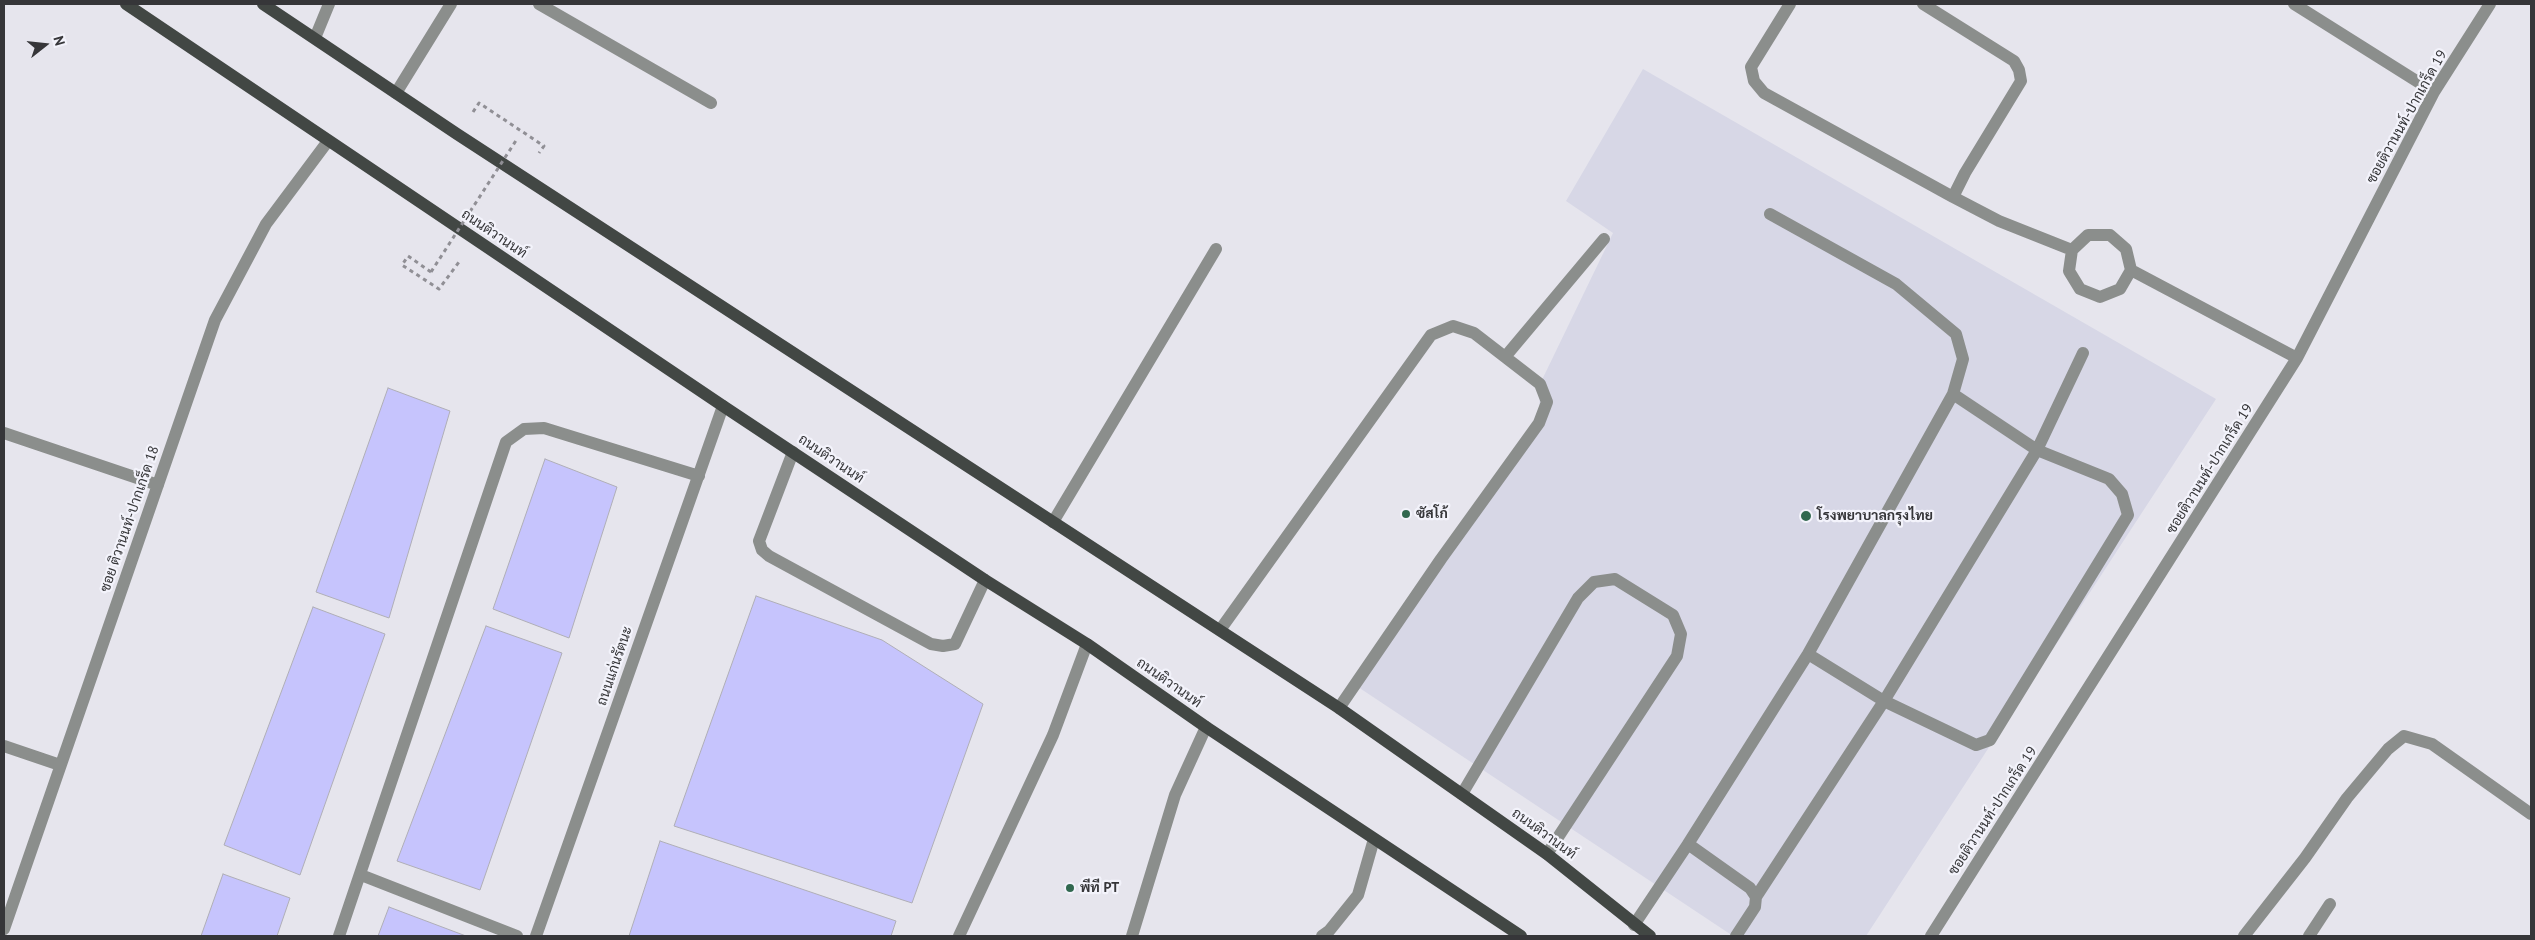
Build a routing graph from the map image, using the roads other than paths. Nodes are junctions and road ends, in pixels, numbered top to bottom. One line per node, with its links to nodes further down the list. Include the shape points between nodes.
1 (126, 4): 14 (main road, ถนนติวานนท์)
2 (263, 4): 10 (main road, ถนนติวานนท์)
3 (330, 4): 10 (street)
4 (451, 4): 12 (street)
5 (539, 4): 13 (street)
6 (1790, 4): 15 (street, via 1751,67 1754,81 1764,93)
7 (1923, 4): 15 (street, via 2014,60 2021,81)
8 (2294, 4): 11 (street)
9 (2490, 4): 11 (street, ซอยติวานนท์-ปากเกร็ด 19)
10 (315, 38): 12 (main road, ถนนติวานนท์)
11 (2434, 92): 23 (street, ซอยติวานนท์-ปากเกร็ด 19)
12 (396, 93): 31 (main road, ถนนติวานนท์)
13 (711, 103)
14 (328, 141): 25 (main road, ถนนติวานนท์); 30 (street, ซอย ติวานนท์-ปากเกร็ด 18, via 266,224 215,320)
15 (1953, 197): 19 (street, via 1998,221)
16 (1770, 214): 24 (street, via 1896,284 1956,334 1963,359)
17 (1604, 239): 22 (street)
18 (1216, 249): 31 (street)
19 (2072, 250): 20 (street, via 2088,235 2110,235 2126,249); 20 (street, via 2069,271 2076,283 2080,289 2100,297 2120,289)
20 (2131, 270): 23 (street)
21 (2083, 353): 27 (street)
22 (1505, 357): 33 (street, via 1474,334 1453,326 1431,335); 37 (street, via 1540,384 1547,402 1539,423)
23 (2297, 358): 60 (street, ซอยติวานนท์-ปากเกร็ด 19)
24 (1953, 394): 27 (street); 35 (street)
25 (724, 406): 28 (main road, ถนนติวานนท์); 29 (street, ถนนแก่นรัตนะ)
26 (4, 433): 30 (street)
27 (2037, 450): 36 (street); 36 (street, via 2109,479 2122,494 2128,515 1990,740 1976,745)
28 (793, 452): 32 (main road, ถนนติวานนท์); 32 (street, via 759,541 769,556 931,644 943,646 955,644)
29 (699, 476): 46 (street, via 544,428 524,429 506,442); 53 (street, ถนนแก่นรัตนะ)
30 (158, 485): 40 (street, ซอย ติวานนท์-ปากเกร็ด 18)
31 (1053, 522): 33 (main road, ถนนติวานนท์)
32 (985, 580): 34 (main road, ถนนติวานนท์)
33 (1220, 630): 37 (main road, ถนนติวานนท์)
34 (1087, 644): 38 (main road, ถนนติวานนท์); 54 (street, via 1052,735)
35 (1808, 654): 36 (street); 44 (street)
36 (1884, 701): 47 (street)
37 (1339, 708): 41 (main road, ถนนติวานนท์)
38 (1206, 727): 43 (main road, ถนนติวานนท์); 55 (street, via 1175,795)
39 (4, 746): 40 (street)
40 (60, 765): 50 (street, ซอย ติวานนท์-ปากเกร็ด 18)
41 (1462, 794): 45 (main road, ถนนติวานนท์); 45 (street, via 1578,598 1594,582 1615,579 1673,615 1681,634 1677,656)
42 (2531, 814): 61 (street, via 2432,744 2404,736 2388,749 2347,798)
43 (1374, 839): 56 (street, via 1358,895); 57 (main road, ถนนติวานนท์)
44 (1688, 844): 47 (street, via 1750,888); 49 (street)
45 (1547, 854): 49 (main road, ถนนติวานนท์)
46 (361, 875): 51 (street); 52 (street)
47 (1756, 896): 59 (street, via 1755,907)
48 (2330, 904): 62 (street)
49 (1634, 925): 58 (main road, ถนนติวานนท์)
50 (4, 928)
51 (339, 936)
52 (517, 936)
53 (536, 936)
54 (959, 936)
55 (1132, 936)
56 (1322, 936)
57 (1521, 936)
58 (1650, 936)
59 (1736, 936)
60 (1931, 936)
61 (2244, 936)
62 (2308, 936)

